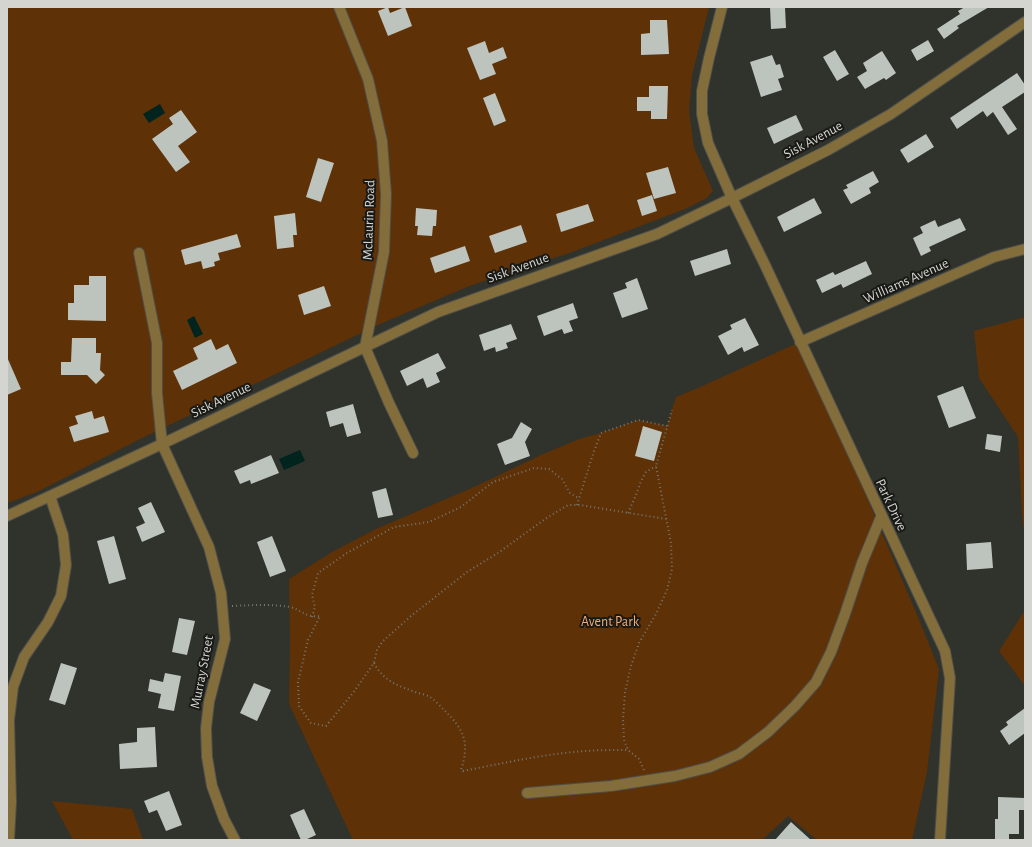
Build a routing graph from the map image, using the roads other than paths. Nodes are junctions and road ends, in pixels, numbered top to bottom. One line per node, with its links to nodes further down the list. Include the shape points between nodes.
1 (339, 7): 8 (street, McLaurin Road, via 368,79 382,141 386,194 384,252)
2 (722, 7): 4 (street, Park Drive, via 702,91 702,114 708,143)
3 (1025, 22): 4 (street, Sisk Avenue, via 890,114 828,150)
4 (732, 198): 7 (street, Park Drive); 8 (street, Sisk Avenue, via 657,234 438,312)
5 (1025, 249): 7 (street, Williams Avenue, via 994,257)
6 (139, 253): 9 (street, Murray Street, via 157,343 157,392)
7 (800, 342): 13 (street, Park Drive)
8 (365, 347): 9 (street, Sisk Avenue); 10 (street)
9 (162, 444): 11 (street, Sisk Avenue); 16 (street, Murray Street, via 209,547 221,593 225,639 209,702 206,728 207,757 212,786)
10 (413, 453)
11 (50, 496): 12 (street, Sisk Avenue); 15 (street, via 63,535 66,565 61,596 48,622 24,658 13,687 9,720)
12 (7, 516)
13 (881, 517): 14 (street, via 862,563 846,614 816,682 768,732 739,754 710,767 675,776 611,786); 17 (street, Park Drive, via 944,651 950,678)
14 (527, 793)
15 (9, 840)
16 (235, 840)
17 (940, 840)

